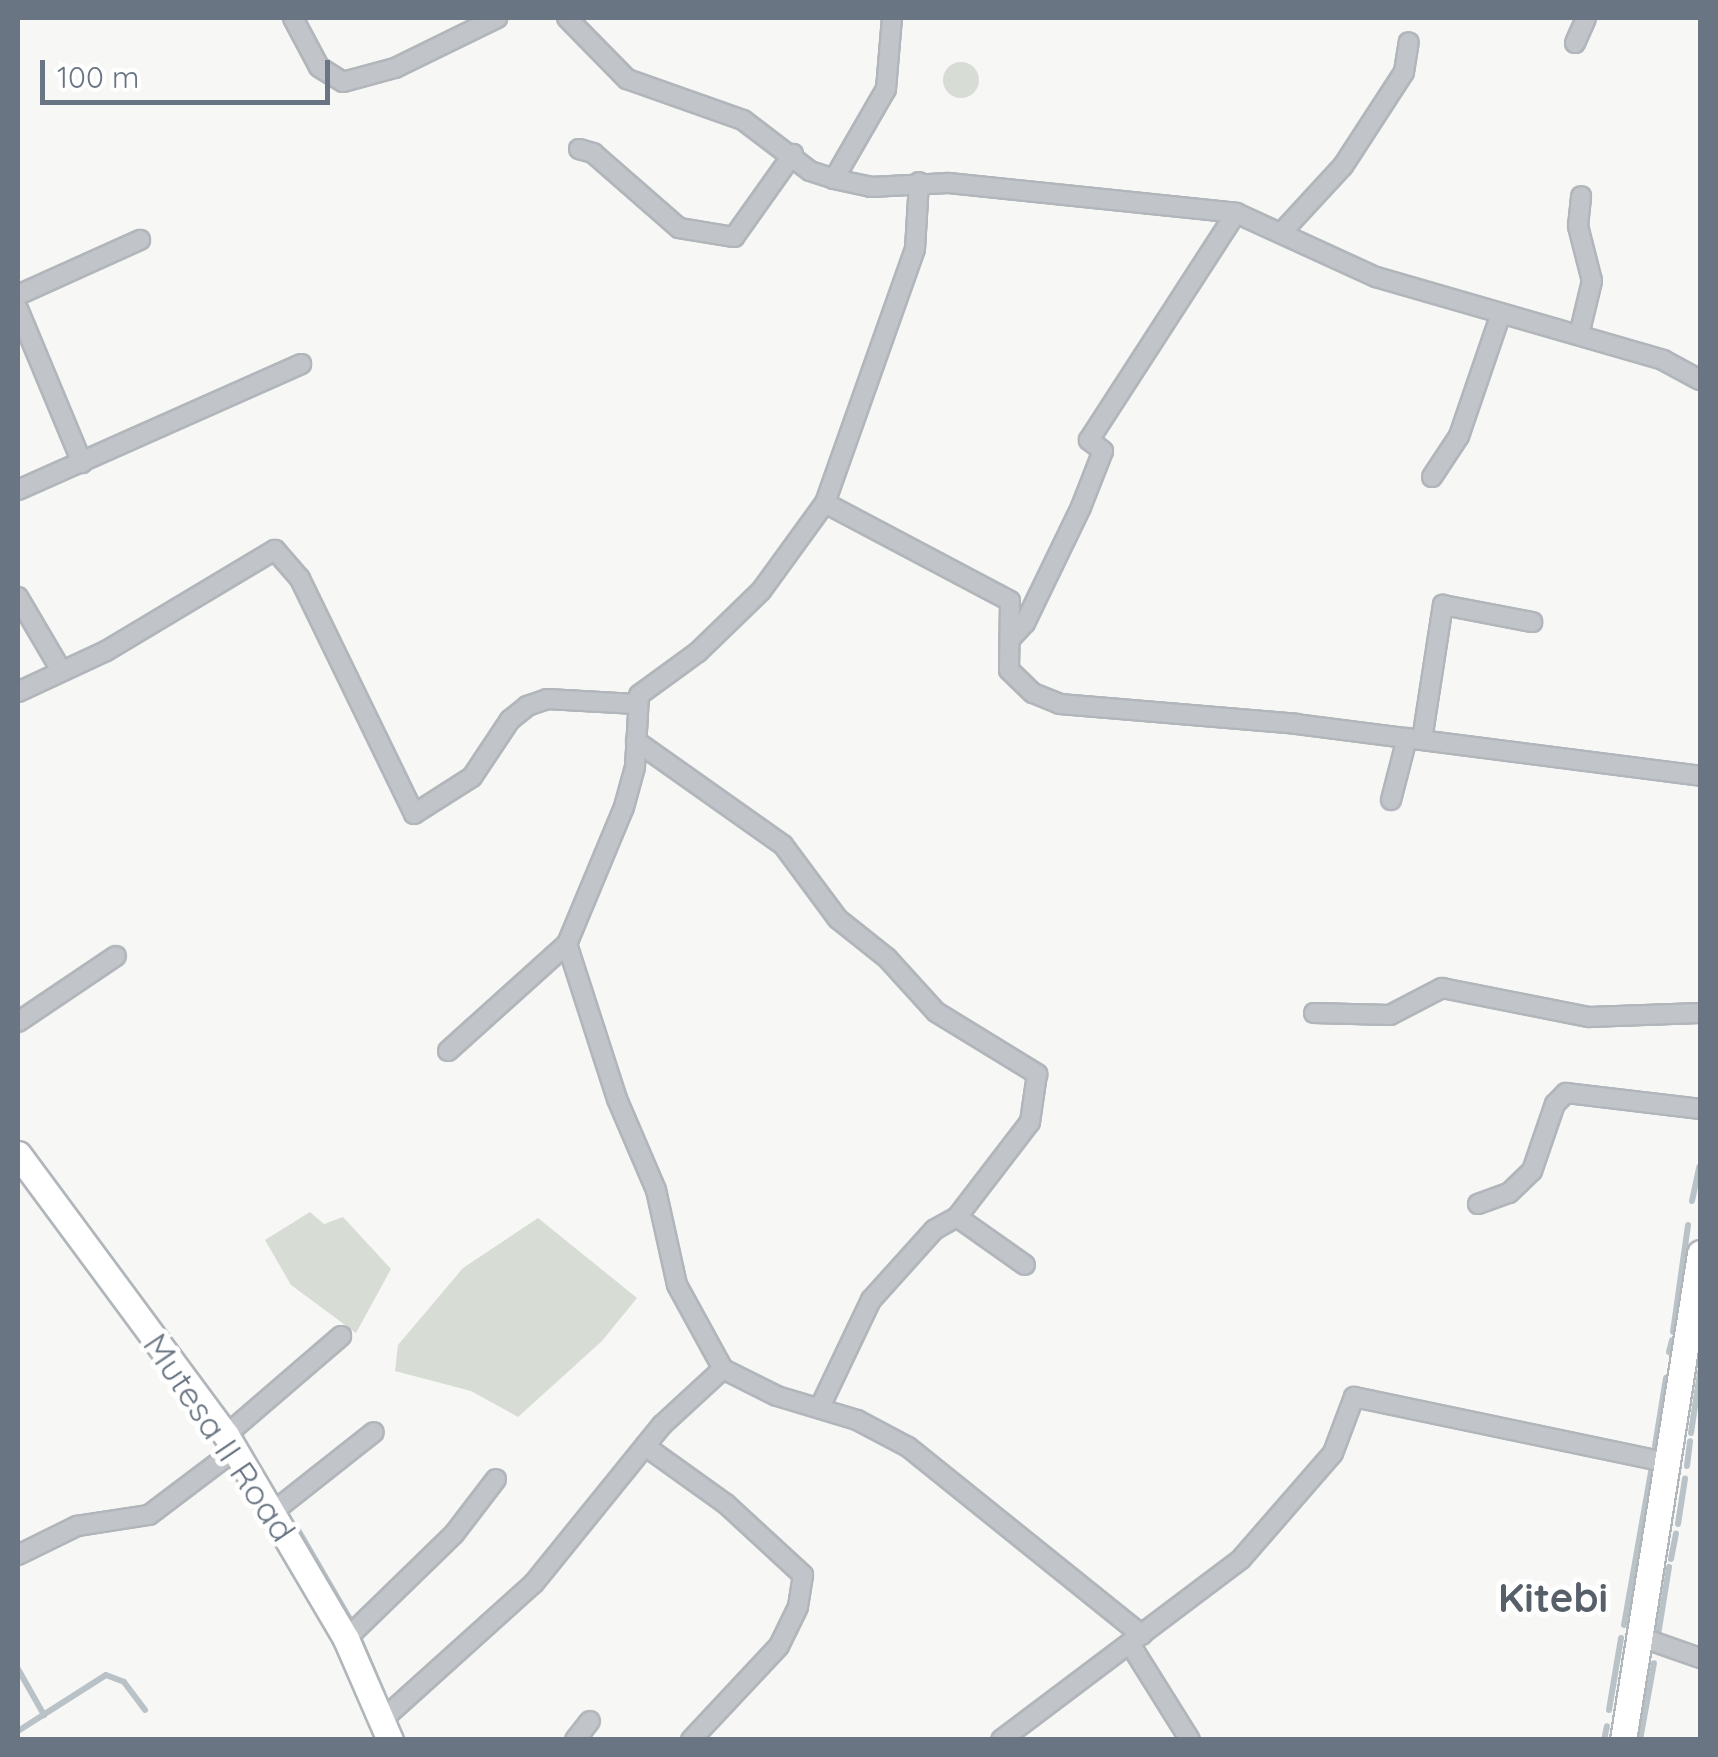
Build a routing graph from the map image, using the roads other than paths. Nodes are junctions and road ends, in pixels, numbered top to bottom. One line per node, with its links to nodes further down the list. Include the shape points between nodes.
1 (293, 18): 2 (street, via 319,67 344,82 395,68)
2 (497, 18)
3 (567, 18): 9 (street, via 628,79 743,120)
4 (892, 18): 10 (street, via 886,89)
5 (1586, 18): 7 (street)
6 (1410, 42): 14 (street, via 1404,72 1344,166)
7 (1575, 43)
8 (579, 149): 9 (street, via 593,153 679,228 734,237)
9 (793, 154): 10 (street, via 810,171)
10 (834, 179): 11 (street, via 871,187)
11 (919, 182): 13 (street); 25 (street, via 915,249)
12 (1582, 196): 19 (street, via 1578,226 1592,281)
13 (1236, 212): 14 (street); 28 (street, via 1089,440 1103,451 1081,507 1025,623)
14 (1282, 232): 18 (street, via 1376,277)
15 (140, 240): 16 (street)
16 (18, 296)
17 (18, 309): 22 (street)
18 (1500, 316): 19 (street); 23 (street, via 1459,436)
19 (1579, 335): 21 (street, via 1663,360)
20 (301, 364): 22 (street)
21 (1700, 380)
22 (82, 463): 24 (street)
23 (1432, 477)
24 (18, 490)
25 (825, 504): 28 (street, via 1010,601); 31 (street, via 761,590)
26 (18, 597): 29 (street)
27 (1532, 622): 32 (street, via 1444,605)
28 (1008, 640): 32 (street, via 1015,681 1060,704)
29 (59, 668): 30 (street); 31 (street, via 106,651 274,550 300,580 414,814 472,777 510,720 528,706 548,699)
30 (18, 692)
31 (636, 704): 33 (street)
32 (1414, 739): 34 (street); 35 (street)
33 (636, 740): 36 (street, via 624,807); 45 (street, via 783,845 838,919 887,958 936,1012 1037,1074 1030,1122)
34 (1700, 776)
35 (1390, 800)
36 (568, 944): 41 (street); 49 (street, via 617,1099 656,1190 677,1284)
37 (116, 956): 40 (street)
38 (1314, 1012): 39 (street, via 1390,1015 1442,988 1589,1017)
39 (1700, 1013)
40 (18, 1022)
41 (448, 1051)
42 (1700, 1108): 44 (street, via 1566,1093 1532,1171 1509,1192)
43 (22, 1169): 52 (street, Mutesa II Road)
44 (1478, 1204)
45 (957, 1217): 47 (street); 50 (street, via 934,1230 871,1300)
46 (1700, 1253): 54 (street)
47 (1025, 1265)
48 (342, 1336): 52 (street)
49 (723, 1369): 50 (street, via 777,1396); 53 (street)
50 (820, 1407): 60 (street, via 908,1447)
51 (374, 1432): 56 (street)
52 (231, 1442): 56 (street, Mutesa II Road); 57 (street, via 149,1515 77,1526)
53 (645, 1446): 63 (street, via 534,1583); 65 (street, via 726,1504 803,1575 798,1608 779,1646)
54 (1668, 1462): 58 (street); 60 (street, via 1354,1398 1334,1453 1282,1517 1241,1559)
55 (496, 1479): 59 (street, via 444,1544)
56 (274, 1511): 59 (street, Mutesa II Road)
57 (18, 1555)
58 (1640, 1638): 61 (street); 68 (street)
59 (346, 1639): 63 (street, Mutesa II Road)
60 (1136, 1640): 66 (street); 67 (street)
61 (1700, 1658)
62 (590, 1721): 64 (street)
63 (387, 1729)
64 (575, 1740)
65 (691, 1740)
66 (1001, 1740)
67 (1190, 1740)
68 (1623, 1740)

